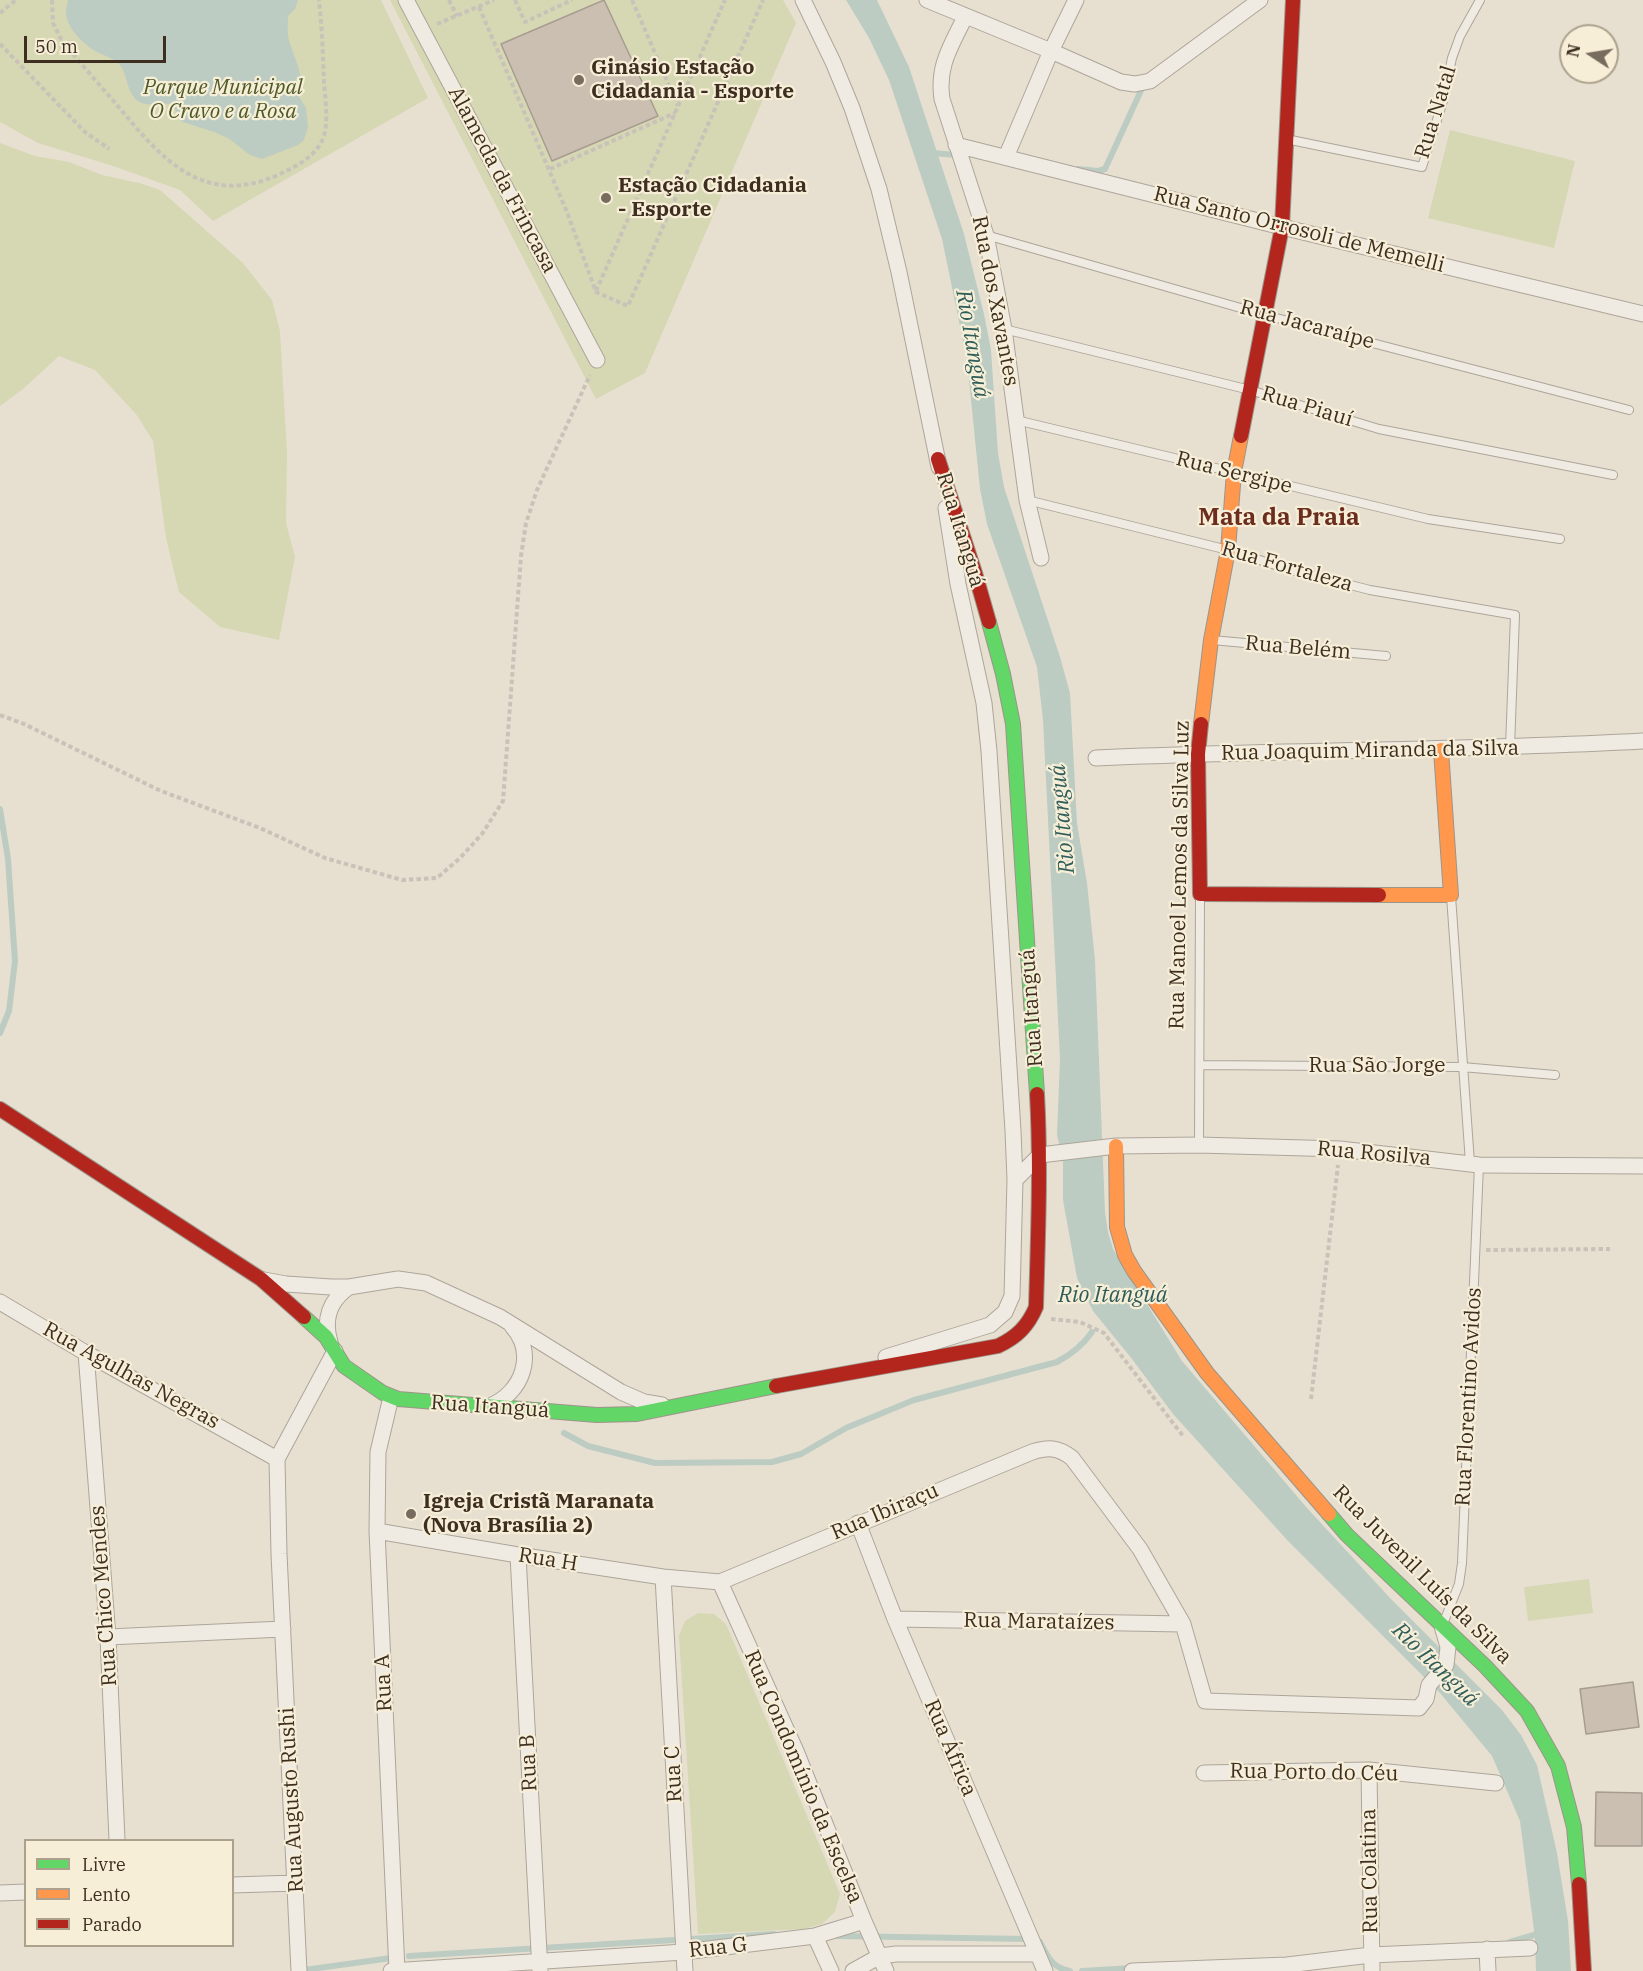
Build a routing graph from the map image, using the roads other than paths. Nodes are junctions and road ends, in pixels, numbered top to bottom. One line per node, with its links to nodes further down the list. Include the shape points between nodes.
1 (406, 0): 18 (street, Alameda da Frincasa)
2 (803, 0): 22 (street, via 852,108 879,189)
3 (927, 0): 8 (street)
4 (1076, 0): 9 (street)
5 (1260, 0): 9 (street, via 1143,84 1121,82)
6 (1293, 0): 10 (street, Rua Manoel Lemos da Silva Luz)
7 (1480, 0): 10 (lane, Rua Natal, via 1452,58 1422,167)
8 (965, 17): 9 (street); 11 (street, Rua dos Xavantes, via 945,56 940,78)
9 (1051, 51): 12 (street)
10 (1286, 139): 13 (street, Rua Manoel Lemos da Silva Luz)
11 (956, 145): 12 (street, Rua Santo Orrosoli de Memelli); 14 (street, Rua dos Xavantes)
12 (1006, 157): 13 (street, Rua Santo Orrosoli de Memelli)
13 (1282, 227): 15 (street, Rua Santo Orrosoli de Memelli); 16 (street, Rua Manoel Lemos da Silva Luz)
14 (986, 235): 16 (lane, Rua Jacaraípe); 17 (street, Rua dos Xavantes)
15 (1643, 314)
16 (1265, 315): 19 (street, Rua Manoel Lemos da Silva Luz); 20 (lane, Rua Jacaraípe)
17 (1004, 329): 19 (lane, Rua Piauí); 21 (street, Rua dos Xavantes)
18 (597, 360)
19 (1250, 390): 23 (street, Rua Manoel Lemos da Silva Luz); 24 (lane, Rua Piauí, via 1379,429)
20 (1629, 410)
21 (1016, 420): 23 (lane, Rua Sergipe); 25 (street, Rua dos Xavantes)
22 (938, 459): 44 (street, Rua Itanguá, via 975,573 1013,724); 47 (street, Rua Itanguá, via 987,730)
23 (1234, 472): 26 (lane, Rua Sergipe, via 1428,519); 27 (street, Rua Manoel Lemos da Silva Luz)
24 (1613, 476)
25 (1027, 500): 27 (lane, Rua Fortaleza); 28 (street, Rua dos Xavantes)
26 (1560, 539)
27 (1228, 550): 29 (street, Rua Manoel Lemos da Silva Luz); 32 (lane, Rua Fortaleza, via 1370,590 1515,615)
28 (1041, 558)
29 (1211, 640): 30 (lane, Rua Belém); 34 (street, Rua Manoel Lemos da Silva Luz)
30 (1386, 656)
31 (1643, 741): 32 (street, Rua Joaquim Miranda da Silva)
32 (1510, 748): 33 (street, Rua Joaquim Miranda da Silva)
33 (1441, 750): 34 (street, Rua Joaquim Miranda da Silva); 37 (street)
34 (1198, 754): 35 (street, Rua Joaquim Miranda da Silva); 36 (street, Rua Manoel Lemos da Silva Luz)
35 (1096, 758)
36 (1200, 894): 37 (street); 38 (lane, Rua Manoel Lemos da Silva Luz)
37 (1450, 895): 39 (lane, Rua Florentino Avidos)
38 (1200, 1065): 39 (lane, Rua São Jorge); 42 (lane, Rua Manoel Lemos da Silva Luz)
39 (1462, 1067): 40 (lane, Rua São Jorge); 45 (lane, Rua Florentino Avidos)
40 (1555, 1075)
41 (0, 1109): 48 (street, Rua Itanguá)
42 (1199, 1145): 43 (street, Rua Rosilva); 45 (street, Rua Rosilva, via 1340,1149)
43 (1111, 1146): 44 (street, Rua Rosilva); 66 (street, Rua Juvenil Luís da Silva, via 1117,1227 1134,1271 1208,1373 1347,1535)
44 (1040, 1155): 47 (street); 54 (street, Rua Itanguá, via 1037,1297 1032,1317 1019,1335 998,1347)
45 (1474, 1164): 46 (street, Rua Rosilva); 66 (lane, Rua Florentino Avidos, via 1476,1251 1462,1563 1459,1584)
46 (1643, 1166)
47 (1015, 1180): 54 (street, Rua Itanguá, via 1012,1296 999,1320 981,1329)
48 (261, 1279): 49 (street, Rua Itanguá, via 313,1287); 52 (street, Rua Itanguá)
49 (349, 1287): 51 (street, Rua Itanguá, via 410,1279); 52 (street, via 330,1308 327,1325)
50 (0, 1302): 53 (street, Rua Agulhas Negras)
51 (500, 1317): 56 (street, Rua Itanguá, via 621,1392 644,1402); 57 (street, via 517,1332 525,1364 513,1391)
52 (333, 1347): 55 (street, Rua Itanguá, via 344,1366); 58 (street)
53 (86, 1353): 58 (street, Rua Agulhas Negras); 68 (street, Rua Chico Mendes)
54 (823, 1376): 56 (street, Rua Itanguá)
55 (391, 1397): 57 (street, Rua Itanguá); 60 (street, Rua A, via 378,1452)
56 (672, 1406): 57 (street, Rua Itanguá, via 617,1415)
57 (489, 1407)
58 (277, 1459): 67 (street, Rua Augusto Rushi)
59 (858, 1523): 63 (street, Rua Ibiraçu); 64 (street, Rua África); 65 (street, Rua Ibiraçu, via 1032,1452 1053,1448 1072,1458 1140,1549)
60 (377, 1531): 61 (street, Rua H); 89 (street, Rua A)
61 (518, 1555): 62 (street, Rua H); 85 (street, Rua B)
62 (663, 1577): 63 (street, Rua H); 81 (street, Rua C)
63 (720, 1582): 77 (street, Rua Condomínio da Escelsa, via 796,1751)
64 (895, 1619): 65 (street, Rua Marataízes); 82 (street, Rua África)
65 (1182, 1624): 66 (street, via 1205,1701 1419,1708 1429,1685 1446,1665 1448,1647)
66 (1442, 1625): 96 (street, Rua Juvenil Luís da Silva, via 1527,1711 1558,1766 1574,1827)
67 (284, 1629): 68 (street); 73 (street, Rua Augusto Rushi)
68 (108, 1637): 72 (street, Rua Chico Mendes)
69 (1369, 1770): 70 (street, Rua Porto do Céu); 71 (street, Rua Porto do Céu); 83 (street, Rua Colatina)
70 (1204, 1773)
71 (1496, 1783)
72 (117, 1839)
73 (296, 1883): 74 (street); 87 (street, Rua Augusto Rushi)
74 (234, 1885)
75 (24, 1892): 76 (street)
76 (0, 1893)
77 (864, 1921): 78 (street, Rua G); 84 (street, Rua Condomínio da Escelsa)
78 (815, 1936): 81 (street, Rua G); 91 (street)
79 (1530, 1948): 80 (street)
80 (1487, 1949): 83 (street); 95 (street)
81 (684, 1952): 85 (street, Rua G); 90 (street, Rua C)
82 (1038, 1954): 84 (street, via 896,1954); 93 (street, Rua África)
83 (1371, 1963): 86 (street)
84 (883, 1964): 92 (street)
85 (540, 1966): 89 (street, Rua G)
86 (1286, 1968): 94 (street)
87 (299, 1971)
88 (391, 1971): 89 (street, Rua G)
89 (397, 1971)
90 (685, 1971)
91 (831, 1971)
92 (853, 1971)
93 (1046, 1971)
94 (1132, 1971)
95 (1488, 1971)
96 (1584, 1971)

